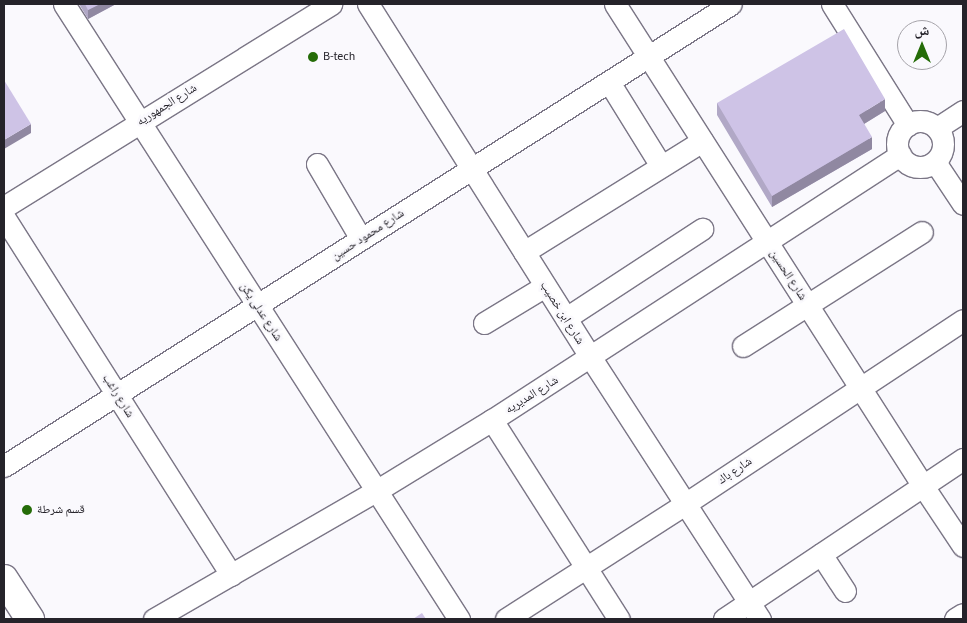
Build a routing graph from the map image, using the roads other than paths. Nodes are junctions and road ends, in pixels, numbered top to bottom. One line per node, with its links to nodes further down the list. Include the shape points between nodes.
1 (64, 4): 10 (street, شارع عدلى يكن)
2 (331, 4): 10 (street, شارع الجمهوريه)
3 (368, 4): 18 (street, شارع ابن خصيب)
4 (616, 4): 7 (street, شارع الحسين)
5 (731, 4): 7 (street, شارع محمود حسين)
6 (832, 4): 11 (street)
7 (649, 56): 8 (street, شارع محمود حسين); 13 (street, شارع الحسين)
8 (609, 82): 17 (street); 18 (street, شارع محمود حسين)
9 (963, 111): 12 (street)
10 (139, 122): 20 (street, شارع الجمهوريه); 29 (street, شارع عدلى يكن)
11 (908, 124): 12 (street, via 924,122); 14 (street, via 899,135 897,148)
12 (937, 128): 15 (street, via 944,146)
13 (702, 141): 17 (street); 25 (street, شارع الحسين)
14 (900, 155): 15 (street, via 916,167 930,166); 25 (street, شارع المديريه)
15 (935, 162): 19 (street)
16 (317, 164): 24 (street)
17 (662, 166): 26 (street)
18 (472, 169): 24 (street, شارع محمود حسين); 26 (street, شارع ابن خصيب)
19 (963, 204)
20 (4, 207)
21 (4, 217): 36 (street, شارع راغب)
22 (702, 229): 30 (street)
23 (922, 232): 28 (street)
24 (361, 239): 29 (street, شارع محمود حسين)
25 (766, 242): 28 (street, شارع الحسين); 34 (street, شارع المديريه)
26 (524, 252): 27 (street, شارع ابن خصيب)
27 (545, 286): 30 (street, شارع ابن خصيب); 32 (street)
28 (807, 305): 33 (street); 35 (street, شارع الحسين)
29 (257, 306): 36 (street, شارع محمود حسين); 41 (street, شارع عدلى يكن)
30 (566, 318): 34 (street, شارع ابن خصيب)
31 (963, 320): 35 (street, شارع باك)
32 (484, 323)
33 (743, 346)
34 (591, 358): 37 (street, شارع المديريه); 42 (street, شارع ابن خصيب)
35 (860, 388): 40 (street, شارع الحسين); 42 (street, شارع باك)
36 (117, 395): 39 (street, شارع محمود حسين); 46 (street, شارع راغب)
37 (492, 420): 41 (street, شارع المديريه); 45 (street)
38 (963, 459): 40 (street)
39 (4, 466)
40 (923, 486): 43 (street, شارع الحسين); 44 (street)
41 (376, 491): 46 (street, شارع المديريه); 53 (street, شارع عدلى يكن)
42 (686, 504): 45 (street, شارع باك); 49 (street, شارع ابن خصيب)
43 (963, 546)
44 (822, 554): 48 (street); 49 (street)
45 (586, 569): 54 (street, شارع باك); 55 (street)
46 (231, 575): 52 (street, شارع المديريه)
47 (4, 579): 51 (main road)
48 (845, 591)
49 (755, 611): 56 (street)
50 (963, 614): 57 (street)
51 (30, 619)
52 (154, 619)
53 (459, 619)
54 (506, 619)
55 (619, 619)
56 (724, 619)
57 (955, 619)

